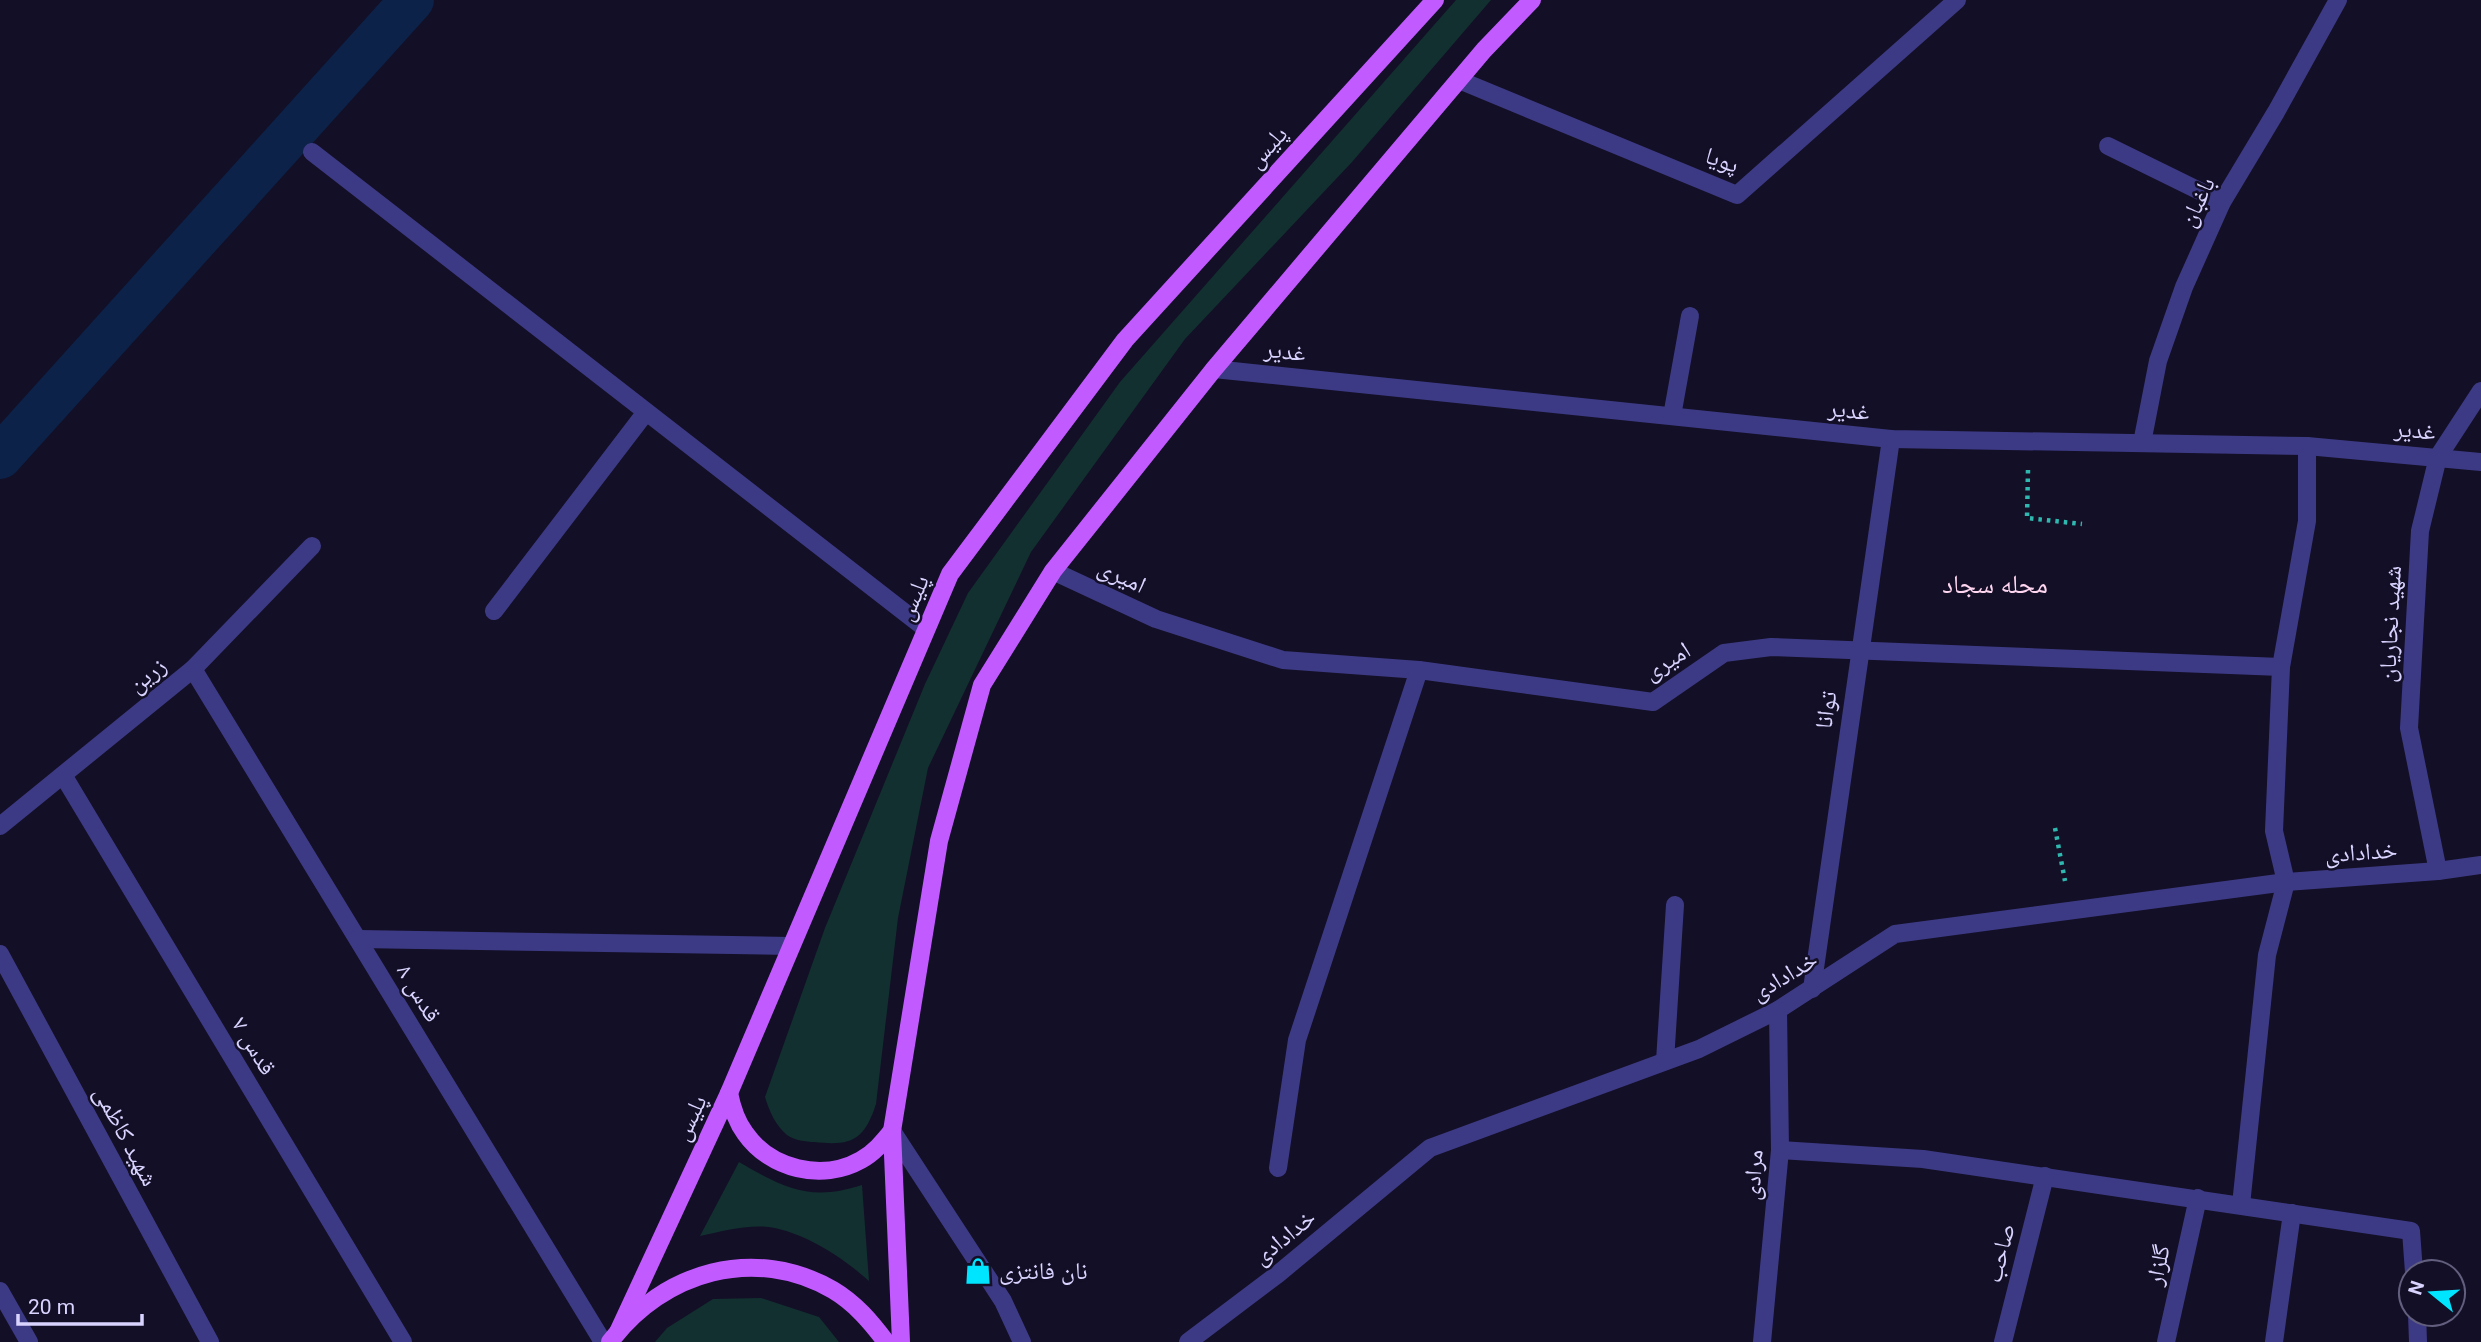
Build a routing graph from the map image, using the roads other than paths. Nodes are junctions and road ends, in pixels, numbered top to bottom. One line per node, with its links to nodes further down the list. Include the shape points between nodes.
1 (1435, 0): 22 (main road, پلیس, via 1125,340 950,574)
2 (1532, 0): 5 (main road)
3 (1957, 0): 5 (street, پویا, via 1737,195)
4 (2337, 0): 8 (street, باغبان)
5 (1459, 80): 10 (main road)
6 (2108, 146): 8 (street)
7 (312, 152): 12 (street)
8 (2222, 202): 15 (street, باغبان, via 2184,287 2158,361)
9 (1690, 316): 13 (street)
10 (1214, 369): 13 (street, غدیر); 20 (main road)
11 (2481, 391): 17 (street, شهید نجاریان)
12 (646, 412): 21 (street); 22 (street)
13 (1672, 416): 14 (street, غدیر)
14 (1891, 439): 15 (street, غدیر); 23 (street, توانا)
15 (2142, 443): 16 (street, غدیر)
16 (2307, 446): 17 (street, غدیر); 24 (street, via 2307,521)
17 (2438, 457): 18 (street, غدیر); 30 (street, شهید نجاریان, via 2420,531 2409,728)
18 (2481, 462)
19 (312, 546): 25 (street, زرین)
20 (1053, 571): 26 (street, امیری, via 1156,619 1283,660); 40 (main road, via 982,685 939,841)
21 (494, 611)
22 (926, 629): 34 (main road, پلیس)
23 (1859, 651): 24 (street, امیری); 26 (street, امیری, via 1771,647 1724,653 1653,702); 36 (street, توانا)
24 (2281, 667): 31 (street, via 2274,831)
25 (193, 669): 27 (street, زرین); 33 (street, قدس ۸)
26 (1419, 670): 42 (street, via 1297,1040)
27 (63, 775): 28 (street, زرین); 52 (street, قدس ۷)
28 (0, 826)
29 (2481, 865): 30 (street, خدادادی)
30 (2438, 871): 31 (street, خدادادی)
31 (2286, 882): 36 (street, خدادادی, via 1895,934); 45 (street, via 2267,955)
32 (1675, 905): 38 (street)
33 (358, 939): 34 (street); 53 (street, قدس ۸)
34 (791, 946): 39 (main road, پلیس)
35 (0, 954): 51 (street, شهید کاظمی)
36 (1812, 989): 37 (street, خدادادی)
37 (1778, 1010): 38 (street, خدادادی); 41 (street, مرادی)
38 (1665, 1061): 57 (street, خدادادی, via 1430,1147 1278,1274)
39 (729, 1093): 40 (main road, via 734,1115 759,1150 798,1169 841,1168 861,1160); 49 (main road, پلیس)
40 (892, 1130): 55 (main road); 56 (street, via 1003,1301)
41 (1780, 1150): 43 (street, via 1923,1159); 58 (street, مرادی)
42 (1278, 1168)
43 (2045, 1176): 44 (street); 59 (street, صاحب)
44 (2198, 1198): 45 (street); 60 (street, گلزار)
45 (2241, 1205): 46 (street)
46 (2292, 1213): 47 (street, via 2411,1231); 61 (street)
47 (2413, 1258)
48 (0, 1291): 50 (street)
49 (615, 1336): 54 (main road, via 657,1297 690,1279 726,1268 764,1267 801,1275 835,1290 864,1314)
50 (29, 1342)
51 (209, 1342)
52 (403, 1342)
53 (603, 1342)
54 (886, 1342)
55 (901, 1342)
56 (1022, 1342)
57 (1188, 1342)
58 (1762, 1342)
59 (2003, 1342)
60 (2166, 1342)
61 (2274, 1342)

